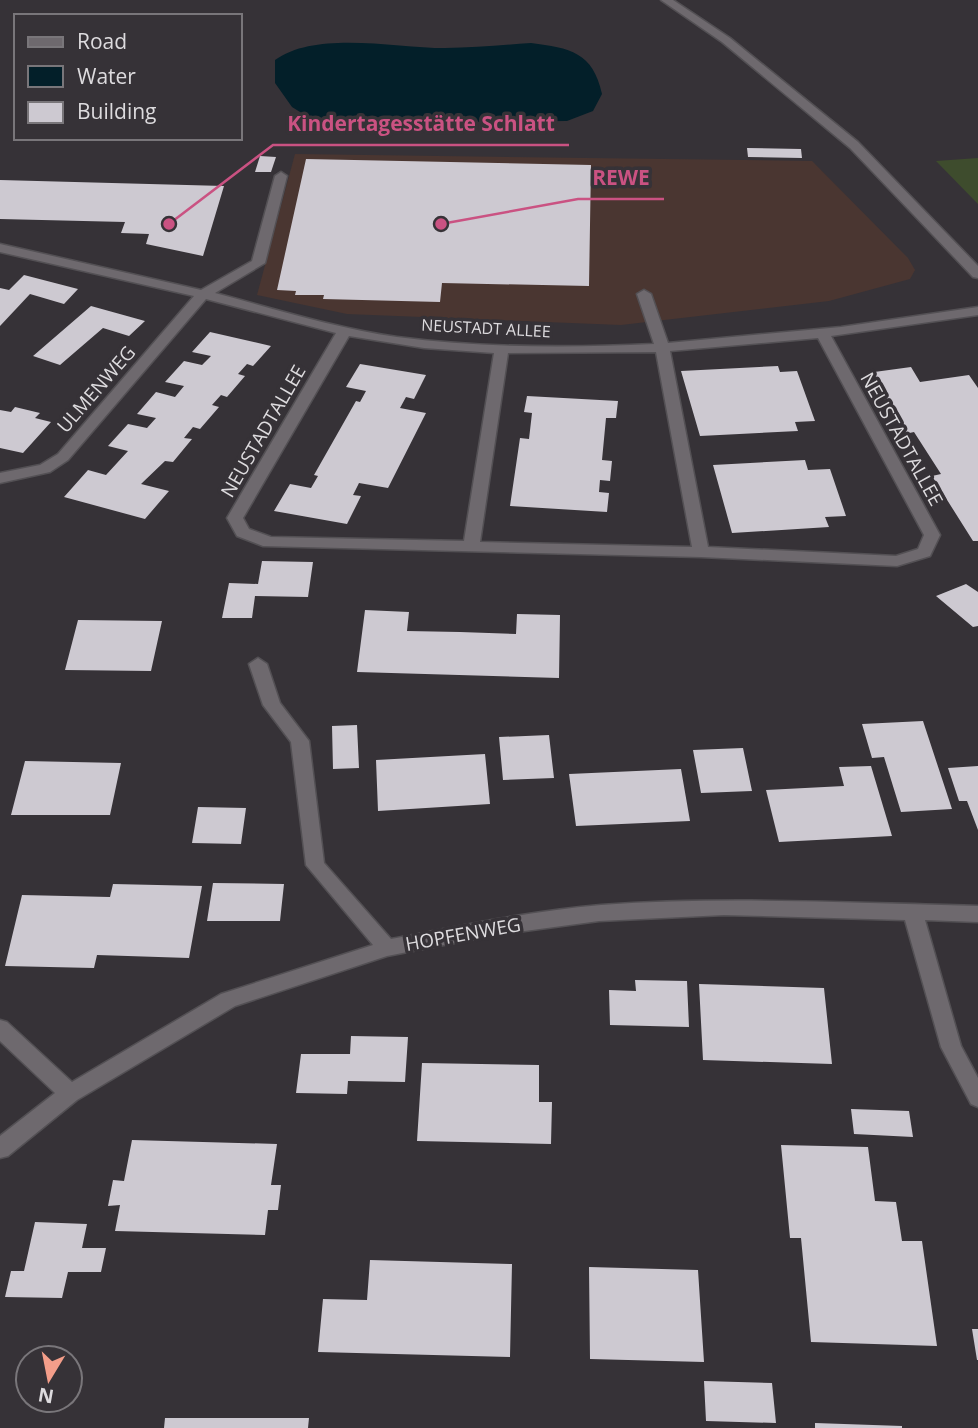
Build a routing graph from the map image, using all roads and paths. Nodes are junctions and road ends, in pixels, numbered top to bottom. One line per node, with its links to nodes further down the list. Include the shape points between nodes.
1 (666, 0): 4 (street, via 726,40 854,145)
2 (281, 176): 5 (street, ULMENWEG, via 258,263)
3 (0, 248): 5 (street, NEUSTADT ALLEE)
4 (978, 274)
5 (203, 294): 8 (street, NEUSTADT ALLEE); 12 (street, ULMENWEG, via 62,457 45,469)
6 (644, 294): 10 (street)
7 (978, 311): 9 (street, NEUSTADT ALLEE)
8 (344, 332): 11 (street, NEUSTADT ALLEE, via 422,344); 13 (street, NEUSTADTALLEE, via 235,518 243,532 269,542)
9 (822, 333): 10 (street, NEUSTADT ALLEE); 14 (street, NEUSTADTALLEE, via 932,535 928,543 923,552 897,561)
10 (662, 347): 11 (street, NEUSTADT ALLEE); 14 (street)
11 (502, 349): 13 (street)
12 (0, 478)
13 (471, 547): 14 (street, NEUSTADTALLEE)
14 (701, 552)
15 (258, 664): 18 (street, via 272,705 300,741 315,865)
16 (912, 912): 17 (street, HOPFENWEG); 18 (street, HOPFENWEG, via 723,907 599,913); 21 (street, via 951,1047)
17 (978, 914)
18 (387, 948): 20 (street, HOPFENWEG, via 228,1000)
19 (0, 1028): 20 (street)
20 (70, 1094): 22 (street, HOPFENWEG)
21 (978, 1098)
22 (0, 1149)

